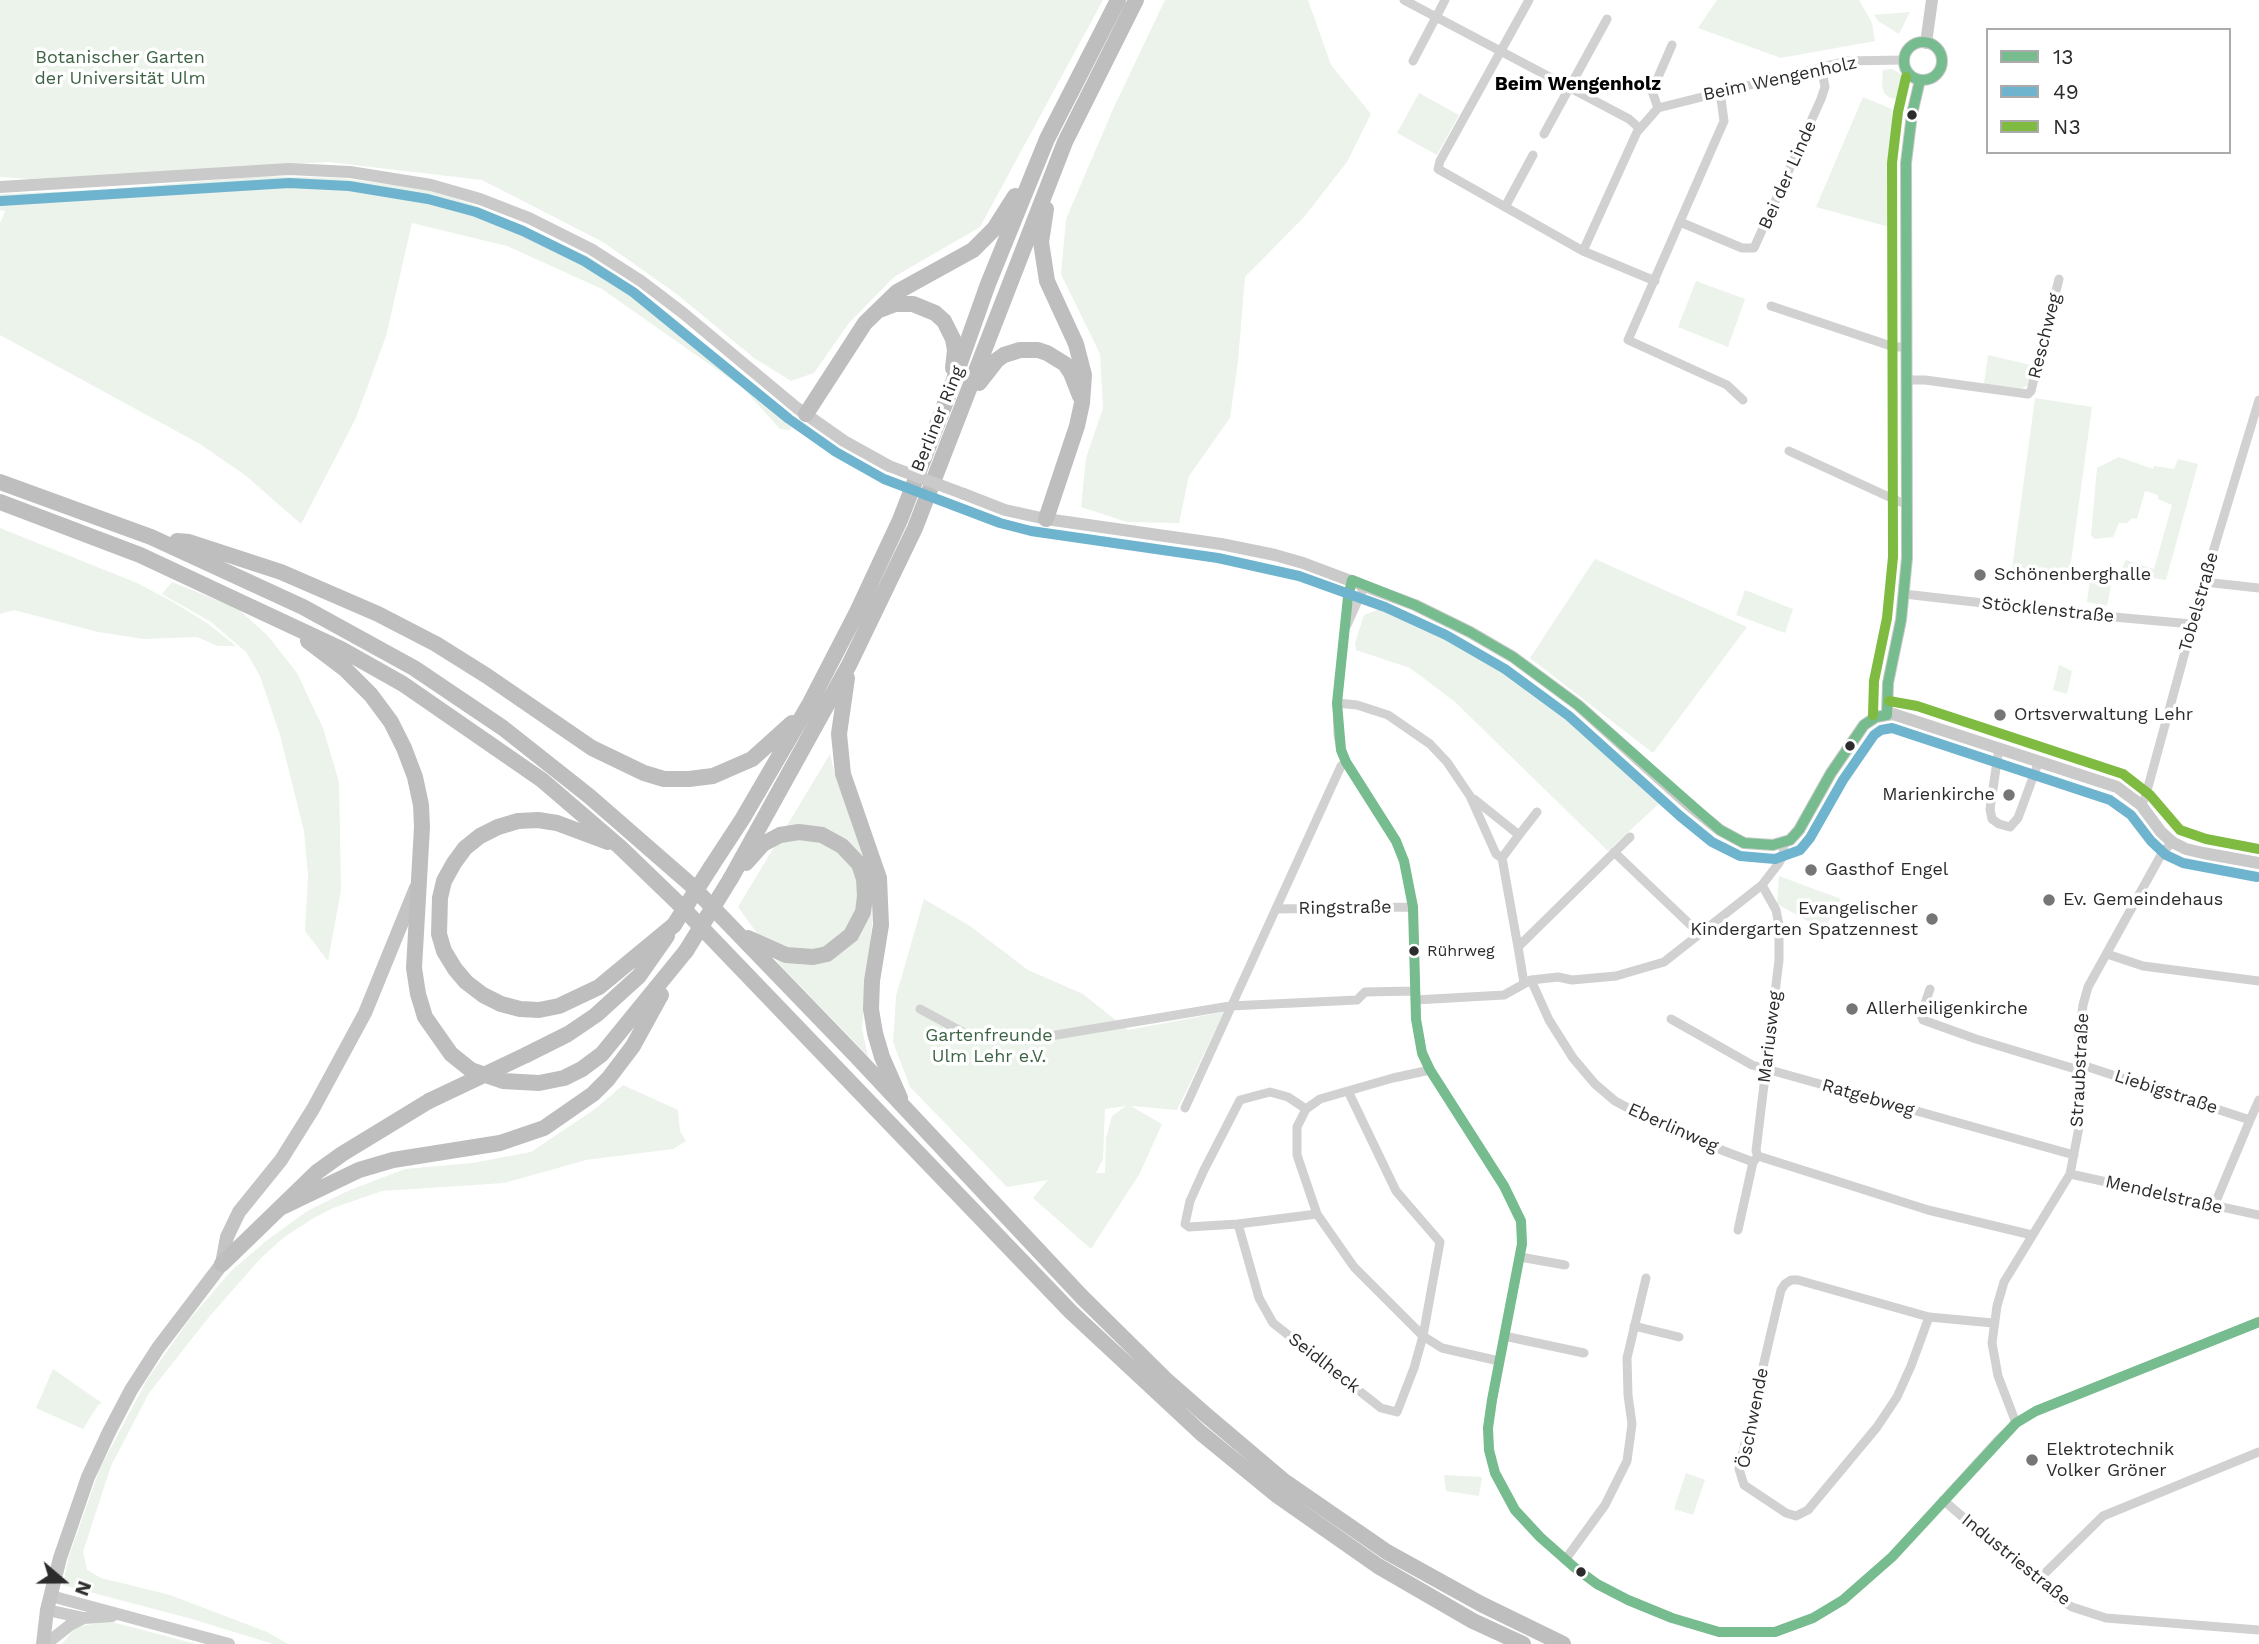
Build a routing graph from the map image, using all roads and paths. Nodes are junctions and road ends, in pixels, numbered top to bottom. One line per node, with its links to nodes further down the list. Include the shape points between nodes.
1 (1118, 0): 21 (highway, Berliner Ring)
2 (1136, 0): 22 (highway, Berliner Ring)
3 (1404, 0): 7 (street)
4 (1445, 0): 7 (street)
5 (1529, 0): 11 (street)
6 (1932, 0): 9 (street)
7 (1436, 17): 11 (street); 13 (street)
8 (1607, 19): 16 (street)
9 (1926, 43): 12 (street, via 1911,47); 15 (street, via 1940,54 1941,66 1935,75)
10 (1672, 45): 18 (street, via 1652,91)
11 (1501, 50): 16 (street); 25 (street, via 1438,169)
12 (1904, 60): 14 (street, Beim Wengenholz); 15 (street, via 1910,75)
13 (1413, 61)
14 (1821, 66): 17 (street, Beim Wengenholz); 26 (street, Bei der Linde, via 1825,87 1821,99 1754,248 1742,248)
15 (1920, 80): 32 (street, via 1906,163)
16 (1569, 88): 19 (street); 20 (street)
17 (1720, 91): 18 (street, Beim Wengenholz); 26 (street, via 1724,121)
18 (1658, 108): 19 (street)
19 (1639, 128): 27 (street)
20 (1544, 134)
21 (1047, 139): 31 (highway, via 1008,209 983,241 965,256 897,292); 34 (highway, Berliner Ring)
22 (1065, 142): 35 (highway, Berliner Ring); 38 (highway, via 1041,242 1047,281 1081,357)
23 (1533, 155): 25 (street)
24 (0, 187): 39 (street, via 289,169 350,172 468,195 591,249 640,281)
25 (1505, 207): 27 (street)
26 (1680, 222): 29 (street)
27 (1583, 251): 29 (street)
28 (2059, 279): 33 (street, Reschweg, via 2028,394)
29 (1655, 281): 36 (street, via 1628,340 1727,385)
30 (1771, 306): 32 (street)
31 (876, 312): 34 (highway, via 895,304 913,304 944,321 955,350); 39 (highway)
32 (1906, 347): 33 (street)
33 (1907, 380): 44 (street)
34 (950, 391): 56 (highway, Berliner Ring, via 900,520)
35 (969, 392): 38 (highway, via 997,360 1028,349 1065,364); 55 (highway, Berliner Ring, via 915,528)
36 (1743, 400)
37 (2259, 400): 40 (street, Tobelstraße)
38 (1082, 403): 45 (highway)
39 (806, 414): 45 (street, bridge, via 889,466 1005,510)
40 (2256, 418): 48 (street, Tobelstraße)
41 (1789, 451): 44 (street)
42 (0, 482): 46 (highway)
43 (0, 502): 52 (highway, via 140,555)
44 (1908, 502): 51 (street)
45 (1046, 519): 47 (street, via 1248,549)
46 (151, 537): 56 (highway, via 189,542 242,558 377,614 487,676 592,748 664,779 701,778 734,769 769,745); 78 (highway, via 303,607 414,668 503,728 640,839)
47 (1352, 580): 49 (street); 54 (street, Ringstraße)
48 (2204, 582): 50 (street); 53 (street, Tobelstraße)
49 (1365, 585): 54 (street, Ringstraße); 68 (street, via 1440,617 1513,657 1578,705 1689,806 1731,837 1754,845)
50 (2259, 589)
51 (1904, 594): 53 (street, Stöcklenstraße); 58 (street)
52 (281, 620): 69 (highway, via 403,684 541,780); 73 (highway, via 345,669 391,722 412,767 421,805)
53 (2192, 624): 63 (street, Tobelstraße)
54 (1344, 633): 57 (street, Ringstraße)
55 (849, 666): 74 (highway, Berliner Ring); 98 (highway, via 839,750 843,774 880,878 881,925 871,1009 882,1058)
56 (810, 703): 82 (highway, Berliner Ring, bridge, via 743,818 674,925)
57 (1337, 703): 61 (street, Ringstraße, via 1338,735); 62 (street, via 1373,710 1406,725 1447,762)
58 (1887, 715): 59 (street, via 1913,719); 68 (street, via 1864,725 1800,830)
59 (1999, 748): 60 (street); 60 (street, via 1990,809 1999,824 2010,827 2018,818)
60 (2039, 761): 63 (street, via 2117,787)
61 (1346, 762): 76 (street, Ringstraße, via 1396,841); 77 (street)
62 (1470, 796): 65 (street); 71 (street)
63 (2141, 805): 67 (street)
64 (1537, 812): 65 (street)
65 (1519, 835): 71 (street)
66 (1630, 837): 70 (street)
67 (2172, 842): 72 (street, via 2186,849); 83 (street, Straubstraße)
68 (1784, 843): 75 (street, via 1779,863)
69 (620, 847): 82 (highway, via 538,820 489,831 466,848 444,881 439,934 444,951 466,982 501,1004 520,1009 539,1010 580,998); 134 (highway, via 722,946 1071,1312 1201,1433 1278,1496 1378,1566)
70 (1614, 852): 79 (street); 80 (street)
71 (1502, 858): 80 (street)
72 (2259, 863)
73 (420, 876): 81 (highway, via 414,968 425,1017 451,1054 488,1077 539,1083 582,1069 602,1054); 111 (main road, via 365,1013 281,1160 233,1223)
74 (731, 878): 78 (highway, via 763,844 799,832 822,835 842,846 859,864 864,879 858,924 851,936 827,954 786,955); 81 (highway, bridge)
75 (1762, 885): 79 (street); 91 (street, Mariusweg, via 1779,925)
76 (1413, 907): 77 (street, Ringstraße); 87 (street, Ringstraße)
77 (1276, 909): 88 (street)
78 (736, 932): 98 (highway)
79 (1700, 934): 85 (street, via 1664,962 1640,970)
80 (1518, 947): 85 (street)
81 (686, 951): 104 (highway, via 621,1063 593,1094 544,1128 500,1143 359,1170)
82 (650, 952): 104 (highway, bridge, via 639,976 596,1015 568,1034 429,1101 342,1154)
83 (2107, 954): 84 (street, via 2143,966); 92 (street, Straubstraße, via 2083,1004)
84 (2259, 981)
85 (1528, 982): 87 (street, via 1504,995); 101 (street, Eberlinweg, via 1573,1058 1615,1101 1669,1130)
86 (1930, 989): 92 (street, Liebigstraße, via 1923,1020)
87 (1415, 996): 88 (street, via 1365,992 1357,1000); 93 (street, Ringstraße, via 1418,1035)
88 (1230, 1006): 89 (street, via 1026,1040 968,1035); 96 (street)
89 (920, 1009)
90 (1671, 1020): 91 (street, Ratgebweg, via 1752,1065)
91 (1767, 1068): 100 (street, Ratgebweg); 101 (street, Mariusweg)
92 (2082, 1068): 99 (street, Liebigstraße); 100 (street, Straubstraße)
93 (1430, 1070): 94 (street); 110 (street, Ringstraße, via 1516,1209 1521,1221)
94 (1348, 1091): 97 (street, via 1320,1098); 118 (street, via 1396,1191 1440,1242)
95 (2259, 1100): 99 (street)
96 (1185, 1108)
97 (1306, 1109): 105 (street, via 1297,1127 1297,1155); 107 (street, via 1288,1097 1270,1093 1240,1100 1190,1201 1185,1224)
98 (905, 1110): 135 (highway, via 1165,1379 1284,1481 1387,1552)
99 (2250, 1119): 103 (street)
100 (2074, 1155): 102 (street, Straubstraße)
101 (1756, 1159): 108 (street, Mariusweg); 109 (street, Eberlinweg, via 1928,1210)
102 (2070, 1174): 103 (street, Mendelstraße); 109 (street, Straubstraße)
103 (2214, 1206): 106 (street, Mendelstraße)
104 (282, 1207): 111 (highway)
105 (1317, 1214): 107 (street); 118 (street, via 1353,1268)
106 (2259, 1216)
107 (1238, 1224): 118 (street, Seidlheck, via 1259,1298 1273,1323 1381,1408 1396,1412)
108 (1738, 1230)
109 (2032, 1235): 116 (street, Straubstraße, via 2004,1282)
110 (1520, 1257): 112 (street); 119 (street, Ringstraße)
111 (222, 1264): 128 (main road, via 158,1348 109,1432 71,1524)
112 (1565, 1265)
113 (1646, 1278): 117 (street)
114 (1929, 1317): 114 (street, Öschwende, via 1798,1280 1785,1284 1739,1469 1744,1485 1786,1513 1796,1516 1808,1510 1897,1397); 116 (street, Öschwende)
115 (2259, 1322): 123 (street, Ringstraße)
116 (1993, 1323): 123 (street, Straubstraße, via 1998,1376)
117 (1634, 1326): 120 (street); 126 (street, via 1627,1358 1632,1424 1627,1461 1605,1505)
118 (1423, 1336): 122 (street, via 1442,1348)
119 (1504, 1336): 121 (street); 122 (street, Ringstraße)
120 (1679, 1337)
121 (1584, 1353)
122 (1499, 1361): 126 (street, Ringstraße, via 1488,1428 1495,1473 1515,1510)
123 (2016, 1423): 125 (street, Ringstraße)
124 (2259, 1452): 127 (street, via 2103,1516)
125 (1943, 1500): 126 (street, Ringstraße, via 1892,1557 1843,1600 1813,1618 1775,1632 1719,1632 1672,1618 1600,1586); 127 (street, Industriestraße)
126 (1565, 1560)
127 (2037, 1581): 131 (street, Industriestraße, via 2072,1608 2106,1618)
128 (49, 1603): 129 (street); 130 (street); 132 (main road)
129 (118, 1616): 130 (street); 133 (street)
130 (84, 1618): 132 (street)
131 (2259, 1630)
132 (44, 1644)
133 (229, 1644)
134 (1522, 1644)
135 (1563, 1644)

